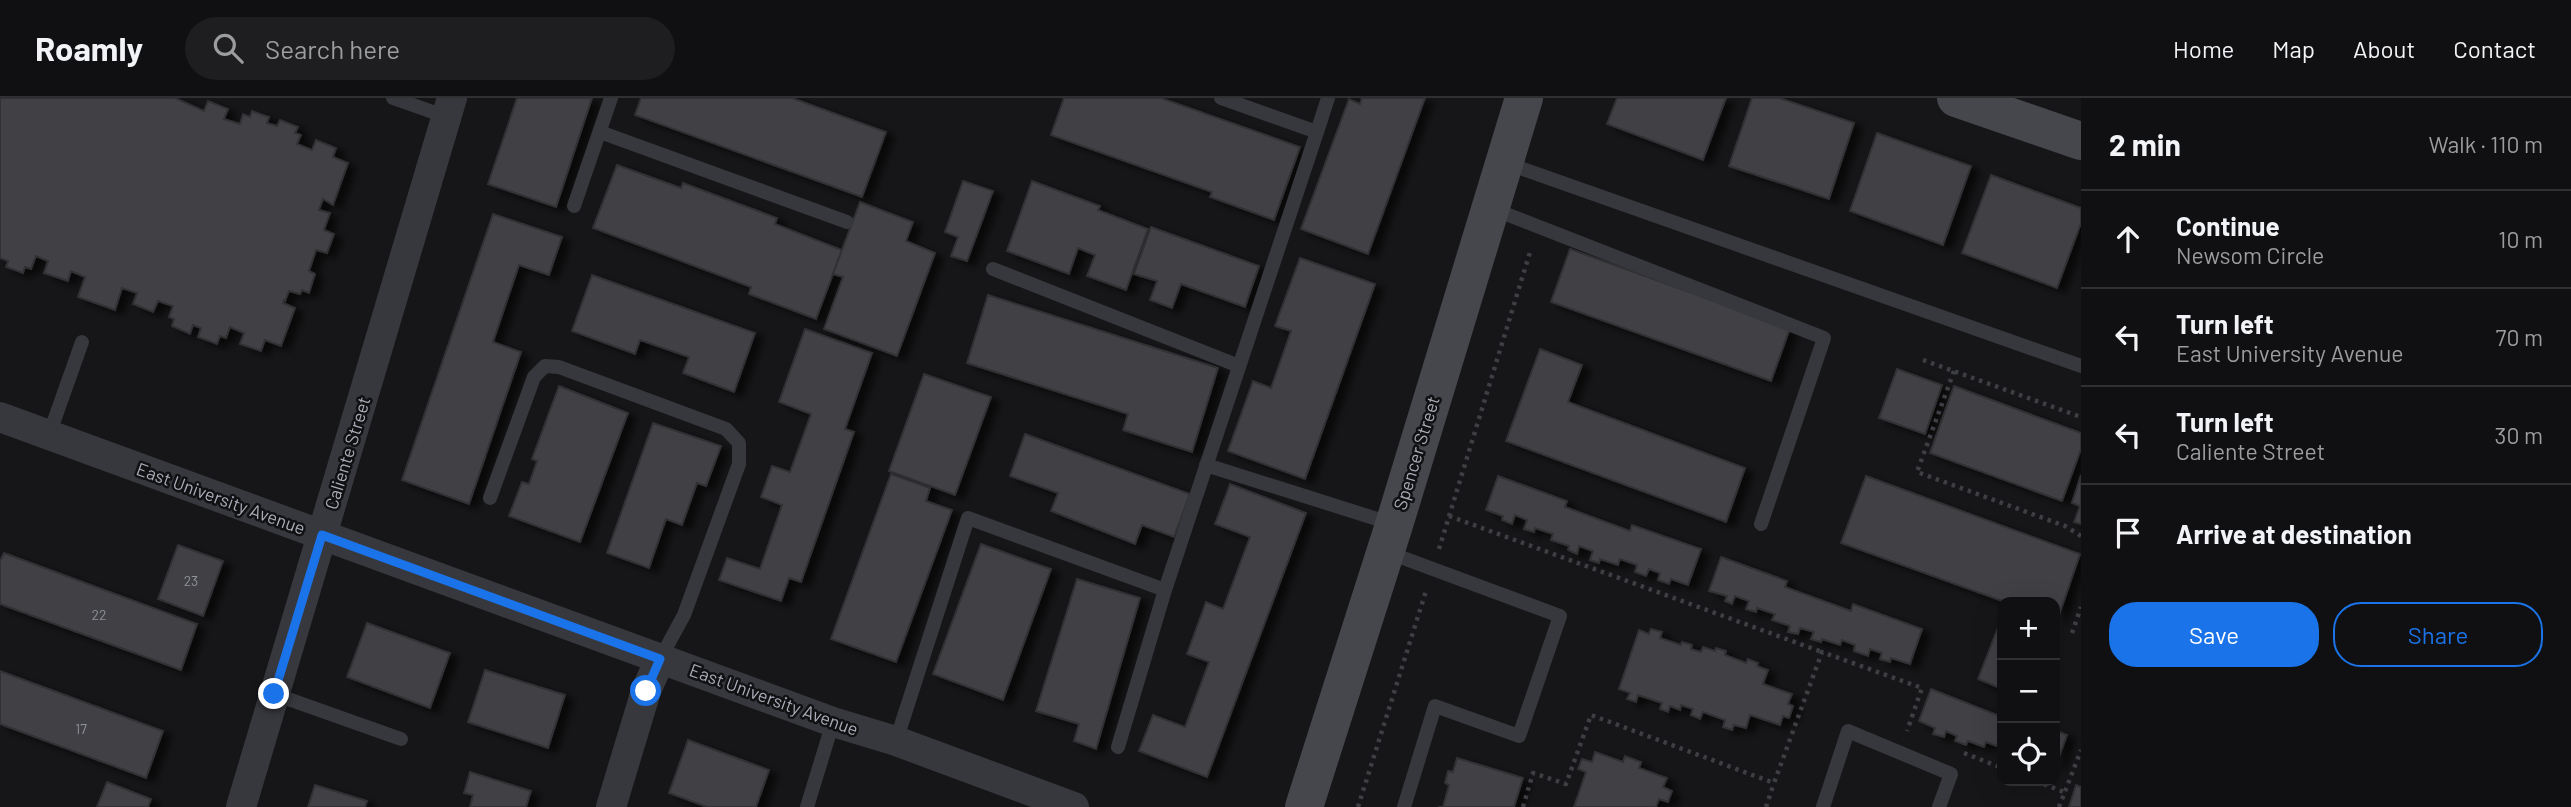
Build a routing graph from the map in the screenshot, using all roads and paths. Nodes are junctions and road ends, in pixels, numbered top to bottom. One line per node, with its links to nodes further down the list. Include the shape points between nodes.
1 (393, 98): 8 (lane)
2 (611, 98): 9 (lane)
3 (1221, 98): 10 (lane)
4 (1328, 98): 10 (lane)
5 (1524, 98): 12 (street, Spencer Street)
6 (1956, 98): 7 (street)
7 (1997, 104): 11 (street)
8 (449, 108): 30 (street, Caliente Street)
9 (600, 132): 13 (lane); 15 (lane)
10 (1317, 132): 20 (lane)
11 (2081, 141)
12 (1505, 163): 14 (street, Spencer Street); 21 (lane)
13 (573, 206)
14 (1491, 209): 16 (lane); 32 (street, Spencer Street)
15 (847, 222)
16 (1538, 227): 28 (path); 29 (lane, via 1825,338)
17 (993, 268): 20 (lane)
18 (82, 342): 25 (lane)
19 (1923, 360): 22 (path)
20 (1240, 366): 26 (lane)
21 (2081, 366)
22 (1954, 371): 24 (path); 31 (path, via 1917,472)
23 (0, 417): 25 (street, East University Avenue)
24 (2081, 417)
25 (49, 435): 30 (street, East University Avenue)
26 (1206, 465): 32 (lane); 34 (lane)
27 (490, 498): 38 (lane, via 534,377 545,366 559,367 726,429 740,443 739,464 684,615)
28 (1449, 516): 33 (path); 37 (path)
29 (1760, 524)
30 (322, 535): 38 (street, East University Avenue); 39 (street, Caliente Street)
31 (2081, 536)
32 (1390, 538): 33 (lane); 55 (street, Spencer Street)
33 (1433, 568): 56 (path); 57 (lane, via 1560,616 1518,736 1435,706)
34 (1164, 590): 43 (lane, via 968,518); 44 (lane)
35 (2081, 607): 36 (path)
36 (2072, 632)
37 (1822, 652): 41 (path, via 1922,688 1906,731); 48 (path)
38 (660, 659): 40 (street, East University Avenue); 52 (street)
39 (274, 694): 42 (lane); 51 (street, Caliente Street)
40 (833, 722): 43 (street, East University Avenue); 53 (lane)
41 (1919, 735)
42 (401, 739)
43 (896, 741): 54 (street, East University Avenue)
44 (1118, 747)
45 (1954, 749): 47 (path)
46 (2081, 750): 50 (path)
47 (1997, 766)
48 (1774, 783): 58 (path, via 1591,715 1566,784 1533,773); 59 (path)
49 (2049, 786): 50 (path)
50 (2064, 792): 62 (path)
51 (241, 807)
52 (611, 807)
53 (807, 807)
54 (1074, 807)
55 (1304, 807)
56 (1358, 807)
57 (1404, 807)
58 (1524, 807)
59 (1766, 807)
60 (1823, 807): 61 (lane, via 1848,732 1951,774)
61 (1939, 807)
62 (2059, 807)

